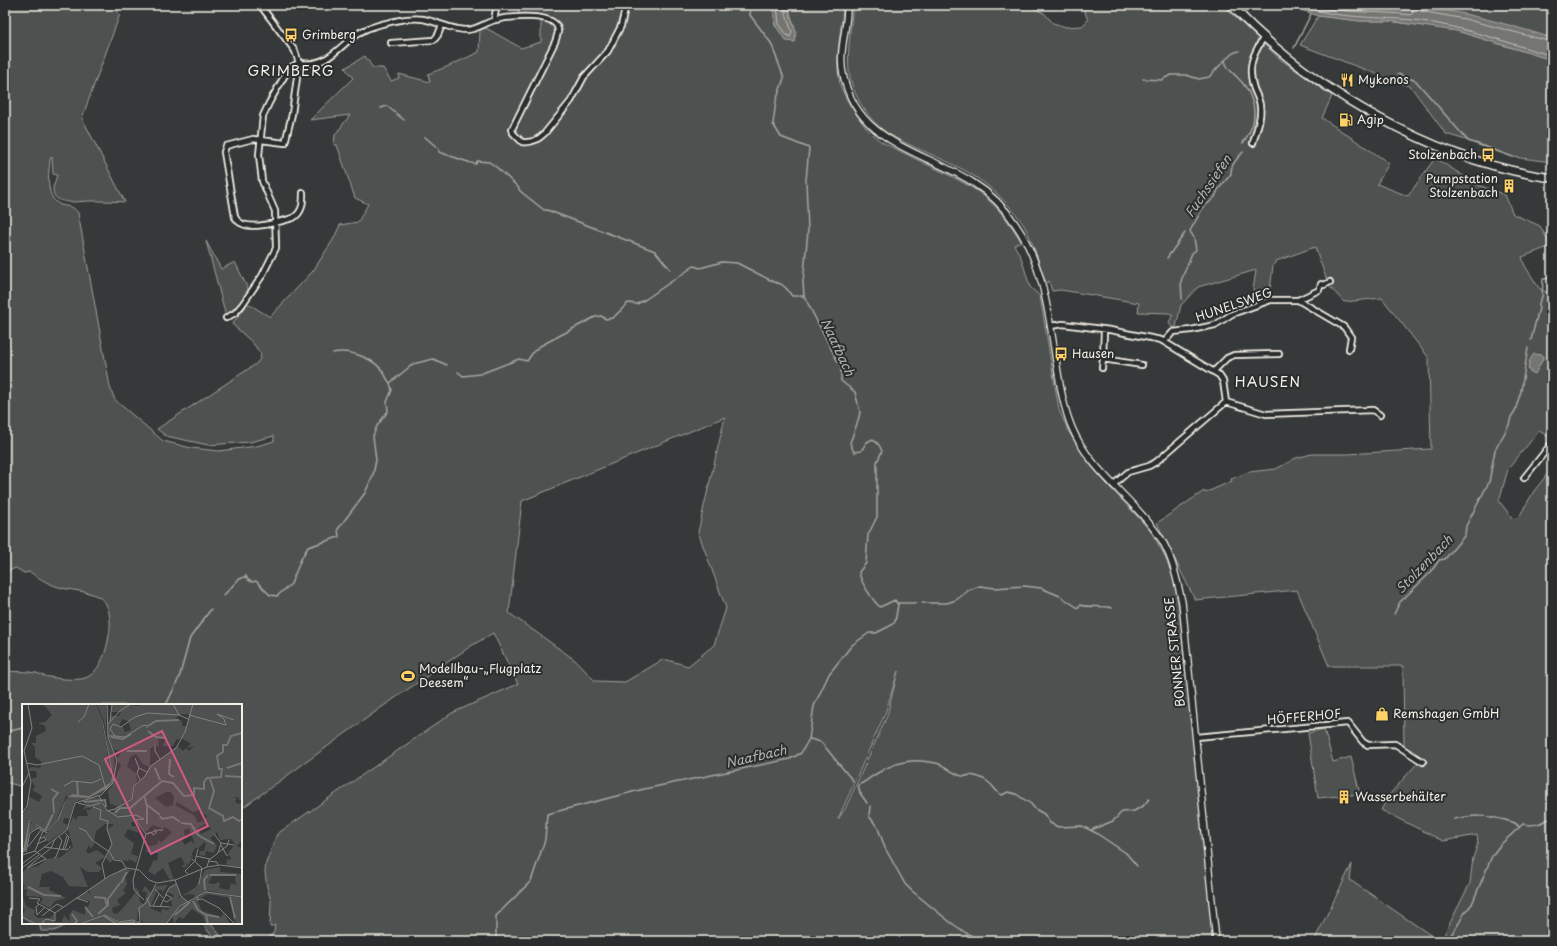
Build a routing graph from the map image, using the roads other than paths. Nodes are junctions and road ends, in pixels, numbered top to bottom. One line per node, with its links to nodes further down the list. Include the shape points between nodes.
1 (260, 5): 10 (street, via 295,51)
2 (497, 5): 6 (street)
3 (626, 5): 6 (street, via 622,26 608,51 584,77 571,101 553,123 540,138 530,142 522,142 512,130 555,42 558,29 549,19 526,17)
4 (847, 5): 19 (street, BONNER STRASSE, via 842,62 847,89 854,105 866,122 889,140 973,182 997,201 1017,227 1035,261 1045,295)
5 (1231, 5): 8 (main road)
6 (494, 20): 7 (street, via 469,30)
7 (442, 25): 9 (street, via 434,40); 10 (street, via 422,19 368,28 330,56 309,64)
8 (1264, 37): 12 (street, via 1250,67 1251,79 1260,106 1260,119); 13 (main road, via 1332,89 1409,133 1486,164)
9 (391, 43)
10 (299, 63): 11 (street, via 289,68 269,103 263,116); 11 (street, via 285,143)
11 (261, 140): 15 (street, via 259,155 262,181 275,211); 15 (street, via 253,139 226,146 224,152 235,217 240,223 258,227)
12 (1253, 142)
13 (1552, 178)
14 (303, 193): 15 (street, via 303,206 297,216)
15 (276, 222): 18 (street, via 277,246 270,262 242,305)
16 (1330, 282): 17 (street, HUNELSWEG, via 1321,284 1319,290)
17 (1298, 300): 21 (street, HUNELSWEG, via 1271,300 1232,314 1215,325 1174,332); 22 (street, via 1344,328 1351,337)
18 (226, 318)
19 (1050, 326): 20 (street, via 1063,324); 32 (street, BONNER STRASSE, via 1063,404 1073,430 1082,447)
20 (1104, 330): 21 (street); 24 (street)
21 (1166, 341): 27 (street)
22 (1349, 349)
23 (1279, 354): 27 (street, via 1234,355 1227,358)
24 (1103, 359): 25 (street); 26 (street)
25 (1142, 365)
26 (1102, 368)
27 (1214, 371): 28 (street, via 1224,381)
28 (1226, 402): 29 (street, via 1266,414 1373,410); 32 (street, via 1156,462 1128,472)
29 (1380, 415)
30 (1552, 443): 31 (street)
31 (1524, 478)
32 (1113, 484): 33 (street, BONNER STRASSE, via 1162,540 1174,569 1182,602)
33 (1196, 737): 34 (street, HÖFFERHOF, via 1348,723 1368,745 1395,744); 35 (street, BONNER STRASSE)
34 (1423, 762)
35 (1216, 941)

